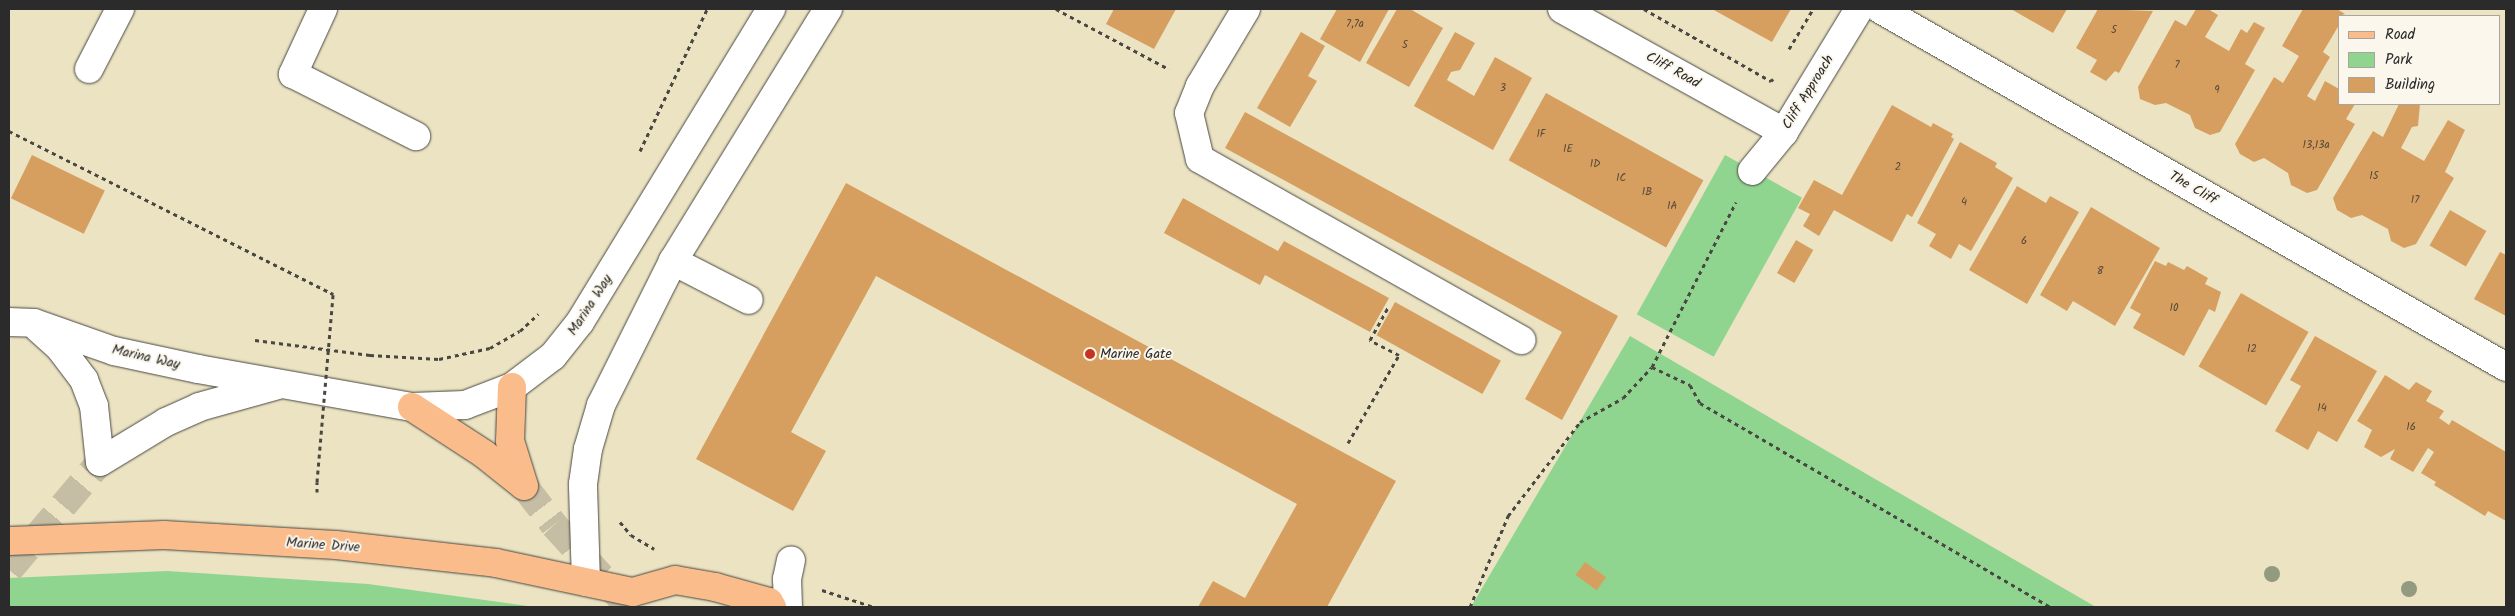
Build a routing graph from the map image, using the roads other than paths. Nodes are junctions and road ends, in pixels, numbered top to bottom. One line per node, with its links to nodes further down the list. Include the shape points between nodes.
1 (120, 9): 9 (street)
2 (323, 9): 11 (street, via 294,74)
3 (771, 9): 19 (street, Marina Way, via 576,328 553,356)
4 (828, 9): 13 (street)
5 (1246, 9): 16 (street, via 1200,86 1189,113 1200,159)
6 (1562, 9): 10 (street, Cliff Road)
7 (1859, 9): 10 (street, Cliff Approach)
8 (1880, 9): 17 (street, The Cliff)
9 (88, 70)
10 (1784, 132): 12 (street, Cliff Approach)
11 (416, 136)
12 (1752, 171)
13 (673, 261): 14 (street); 23 (street, via 601,405 588,449 583,484)
14 (749, 300)
15 (21, 323): 18 (street, Marina Way, via 114,351); 18 (street, Marina Way, via 60,348 84,380 94,406 100,462 166,422 199,407)
16 (1521, 340)
17 (2506, 367)
18 (286, 382): 20 (street, Marina Way)
19 (512, 387): 20 (street, Marina Way, via 465,405); 20 (main road, via 510,441 524,486 484,454)
20 (412, 407)
21 (9, 541): 23 (main road, Marine Drive, via 164,535 336,545 496,563)
22 (791, 560): 26 (street, via 786,579)
23 (586, 582): 24 (main road, Marine Drive)
24 (641, 599): 25 (main road, Marine Drive, via 675,580 769,602)
25 (772, 607)
26 (788, 607)

